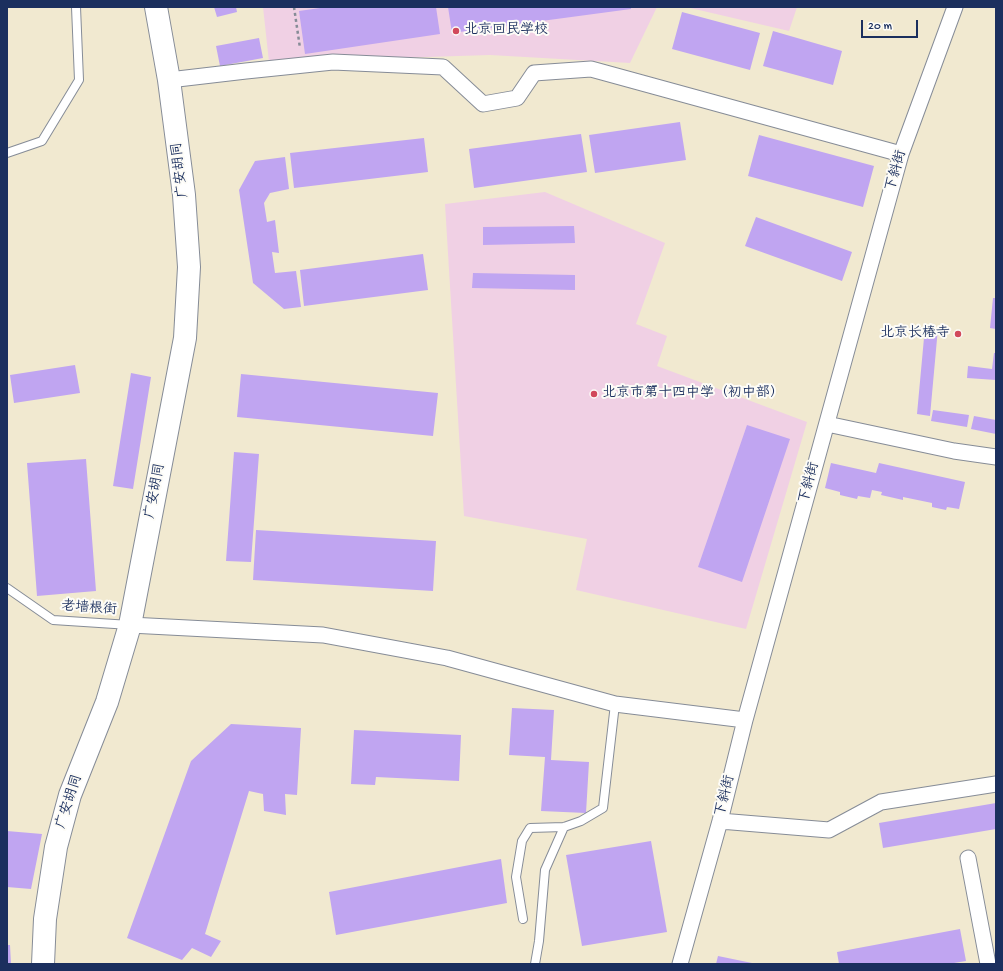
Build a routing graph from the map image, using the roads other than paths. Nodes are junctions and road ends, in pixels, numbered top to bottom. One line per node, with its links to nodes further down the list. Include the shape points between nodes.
1 (76, 7): 5 (lane, via 79,80 42,142)
2 (156, 7): 4 (street, 广安胡同)
3 (955, 7): 6 (street, 下斜街)
4 (169, 80): 6 (street, via 333,62 443,67 484,104 517,98 534,73 591,69); 10 (street, 广安胡同, via 184,194 189,267 185,338)
5 (7, 153)
6 (901, 154): 7 (street, 下斜街)
7 (827, 424): 8 (street, via 954,451); 12 (street, 下斜街)
8 (996, 457)
9 (7, 588): 10 (lane, 老墙根街, via 53,620)
10 (130, 625): 11 (street, via 323,635 447,658); 18 (street, 广安胡同, via 107,702 70,795 56,847 45,919)
11 (615, 704): 12 (street); 15 (lane, via 603,808 581,821)
12 (745, 720): 14 (street, 下斜街)
13 (996, 784): 14 (street, via 881,802 829,830)
14 (720, 821): 20 (street, 下斜街)
15 (564, 827): 17 (lane, via 530,828 522,841 516,877); 19 (lane, via 545,870)
16 (968, 858): 21 (street)
17 (523, 919)
18 (43, 964)
19 (535, 964)
20 (680, 964)
21 (988, 964)

